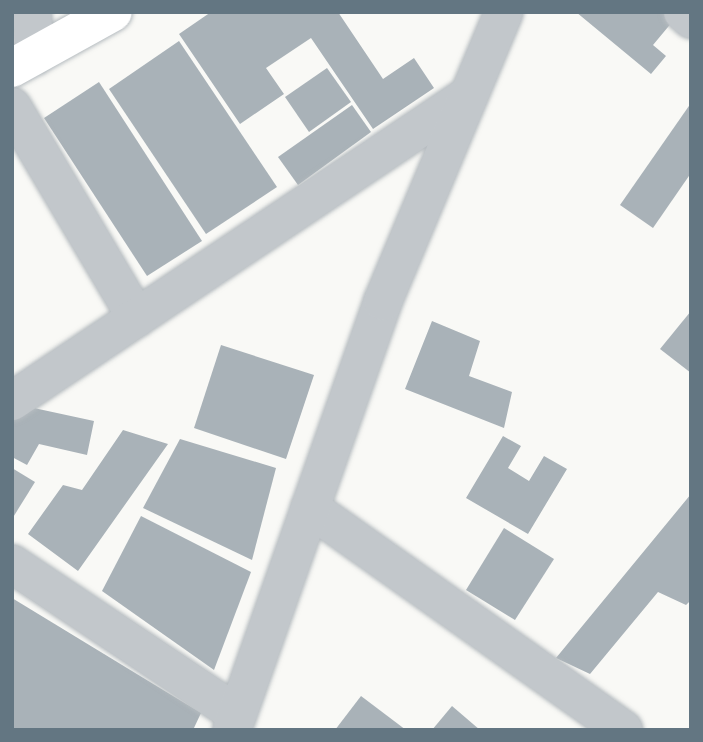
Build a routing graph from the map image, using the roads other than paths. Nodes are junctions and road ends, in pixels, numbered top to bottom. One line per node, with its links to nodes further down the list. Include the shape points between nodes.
1 (32, 12): 6 (street)
2 (113, 12): 6 (main road)
3 (504, 12): 7 (street)
4 (683, 12): 5 (street)
5 (691, 19)
6 (24, 62)
7 (469, 95): 9 (street); 11 (street, via 383,301)
8 (12, 107): 9 (street)
9 (137, 317): 10 (street)
10 (12, 401)
11 (310, 508): 13 (street); 14 (street)
12 (12, 564): 13 (street)
13 (234, 722)
14 (622, 730)

